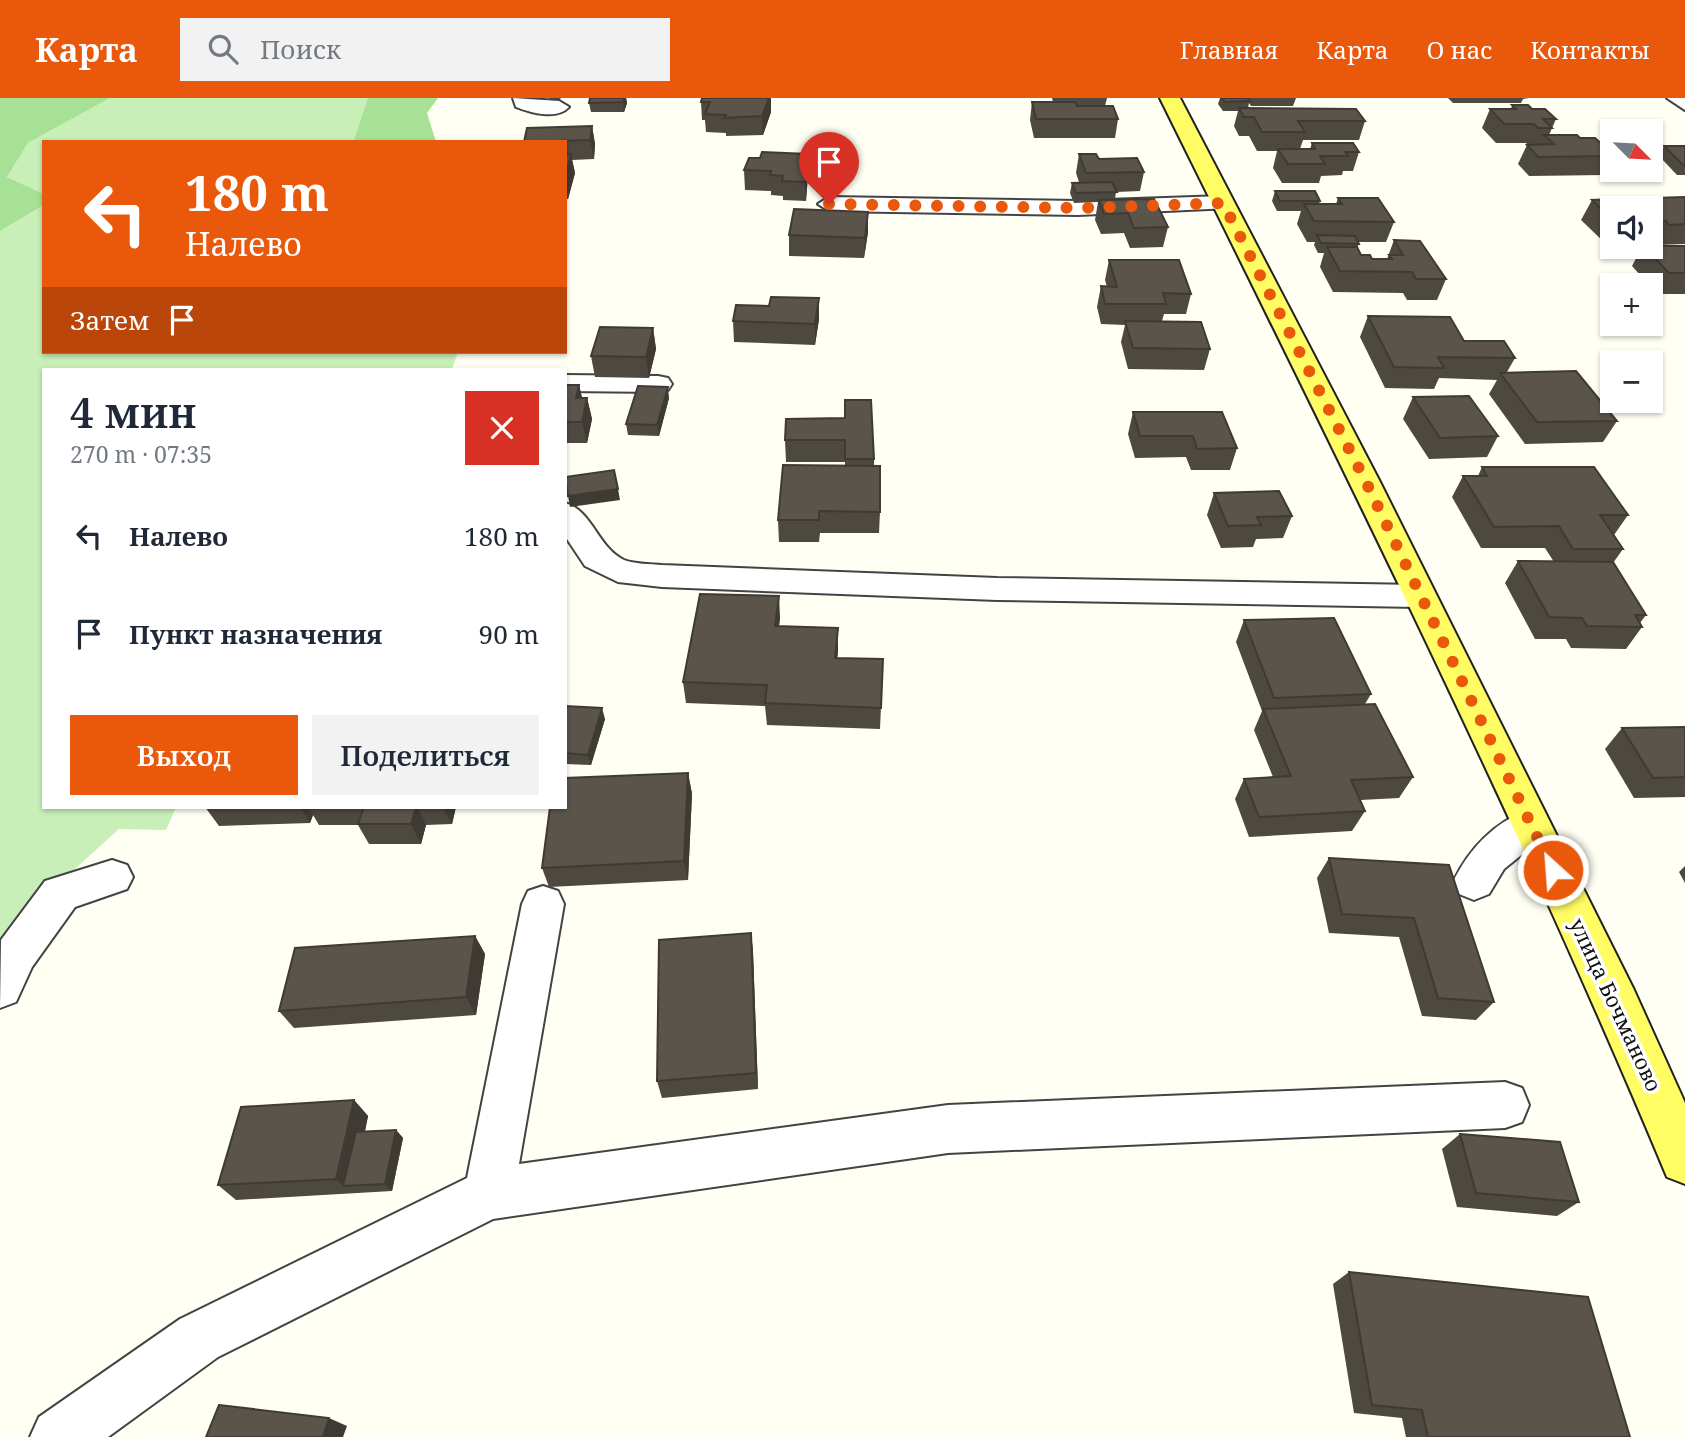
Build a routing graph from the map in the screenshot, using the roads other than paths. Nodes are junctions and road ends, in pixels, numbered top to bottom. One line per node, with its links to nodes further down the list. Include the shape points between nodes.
1 (523, 98): 5 (street, via 523,103 536,108)
2 (1170, 98): 6 (main road, улица Бочманово)
3 (1677, 98): 4 (street)
4 (1685, 104)
5 (559, 107)
6 (1223, 203): 7 (street, via 1078,208); 11 (main road, улица Бочманово)
7 (829, 204)
8 (567, 383): 9 (street)
9 (658, 384)
10 (567, 516): 11 (street, via 597,558 618,571 662,576 998,589)
11 (1419, 596): 12 (main road, улица Бочманово)
12 (1531, 825): 14 (street, via 1489,857); 18 (main road, улица Бочманово, via 1618,1005)
13 (112, 877): 16 (street, via 60,894 16,954)
14 (1474, 882)
15 (543, 904): 19 (street)
16 (0, 988)
17 (1505, 1105): 19 (street, via 948,1129)
18 (1685, 1159)
19 (489, 1194): 20 (street, via 199,1338)
20 (59, 1437)

